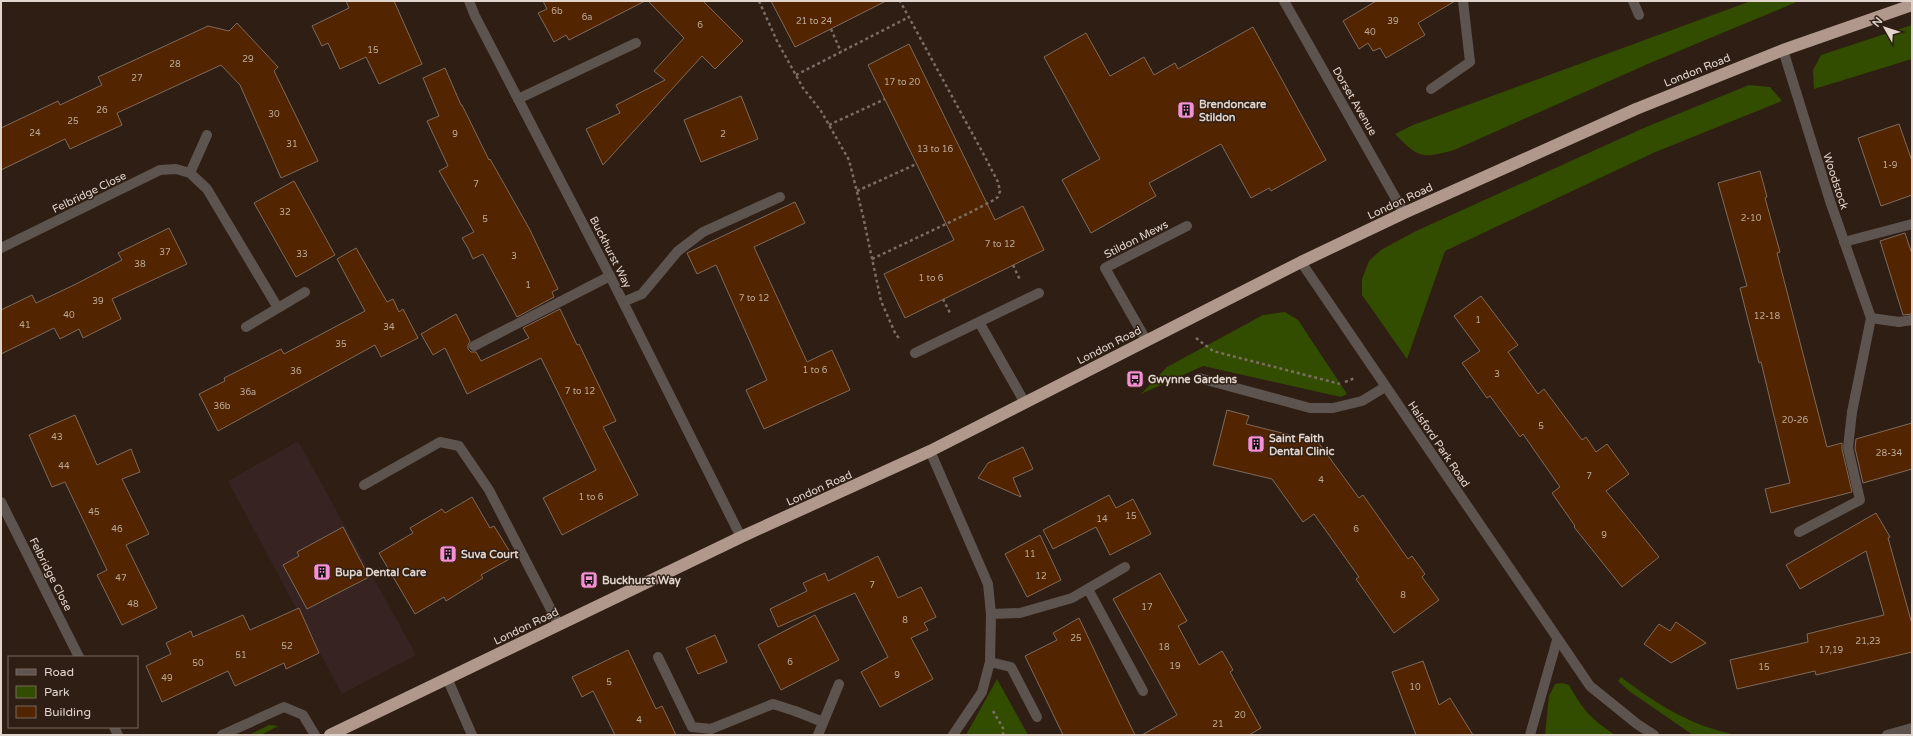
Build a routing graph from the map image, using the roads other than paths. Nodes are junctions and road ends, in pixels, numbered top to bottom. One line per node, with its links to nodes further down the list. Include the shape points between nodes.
1 (469, 1): 10 (street, Buckhurst Way)
2 (1463, 1): 9 (street, via 1470,62)
3 (1633, 1): 6 (street)
4 (1288, 2): 14 (street, Dorset Avenue)
5 (1912, 5): 8 (highway, London Road)
6 (1639, 15)
7 (636, 43): 10 (street)
8 (1783, 50): 14 (highway, London Road, via 1636,109); 17 (street, Woodstock)
9 (1431, 89)
10 (518, 99): 20 (street, Buckhurst Way)
11 (207, 135): 12 (street)
12 (190, 173): 18 (street, Felbridge Close, via 176,169 160,170); 24 (street, via 207,189)
13 (780, 197): 23 (street, via 703,232 678,251 642,294)
14 (1404, 213): 19 (highway, London Road)
15 (1912, 224): 17 (street)
16 (1187, 226): 29 (street, Stildon Mews, via 1106,268)
17 (1844, 242): 25 (street, Woodstock)
18 (1, 248)
19 (1301, 262): 29 (highway, London Road); 33 (street, Halsford Park Road)
20 (610, 276): 23 (street, Buckhurst Way); 30 (street)
21 (305, 292): 24 (street)
22 (1039, 293): 27 (street)
23 (623, 302): 39 (street, Buckhurst Way)
24 (278, 308): 28 (street)
25 (1871, 318): 26 (street, via 1899,322); 38 (street, via 1852,412 1848,448 1860,500)
26 (1912, 320)
27 (979, 322): 31 (street); 34 (street)
28 (246, 327)
29 (1146, 340): 34 (highway, London Road)
30 (474, 346)
31 (915, 353)
32 (1199, 378): 33 (street, via 1310,408 1333,408 1362,401)
33 (1385, 387): 44 (street, Halsford Park Road)
34 (1025, 403): 35 (highway, London Road)
35 (930, 452): 39 (highway, London Road); 42 (street, via 988,584)
36 (364, 485): 43 (street, via 440,442 459,446 489,490)
37 (1, 502): 45 (street, Felbridge Close)
38 (1800, 532)
39 (741, 537): 43 (highway, London Road)
40 (1125, 568): 41 (street)
41 (1088, 589): 42 (street, via 1072,598 1020,613); 50 (street)
42 (992, 614): 47 (street)
43 (559, 624): 48 (highway, London Road)
44 (1557, 640): 60 (street); 61 (street, Halsford Park Road, via 1590,686)
45 (78, 656)
46 (658, 657): 52 (street, via 692,727 711,729 772,704)
47 (990, 662): 51 (street, via 1011,667); 59 (street, via 982,692)
48 (447, 678): 56 (highway, London Road); 57 (street)
49 (839, 684): 52 (street)
50 (1143, 691)
51 (1037, 717)
52 (823, 722): 58 (street)
53 (1912, 728): 62 (street)
54 (222, 735): 55 (street, via 284,707 303,715)
55 (315, 735)
56 (330, 735)
57 (472, 735)
58 (818, 735)
59 (953, 735)
60 (1530, 735)
61 (1654, 735)
62 (1887, 735)

